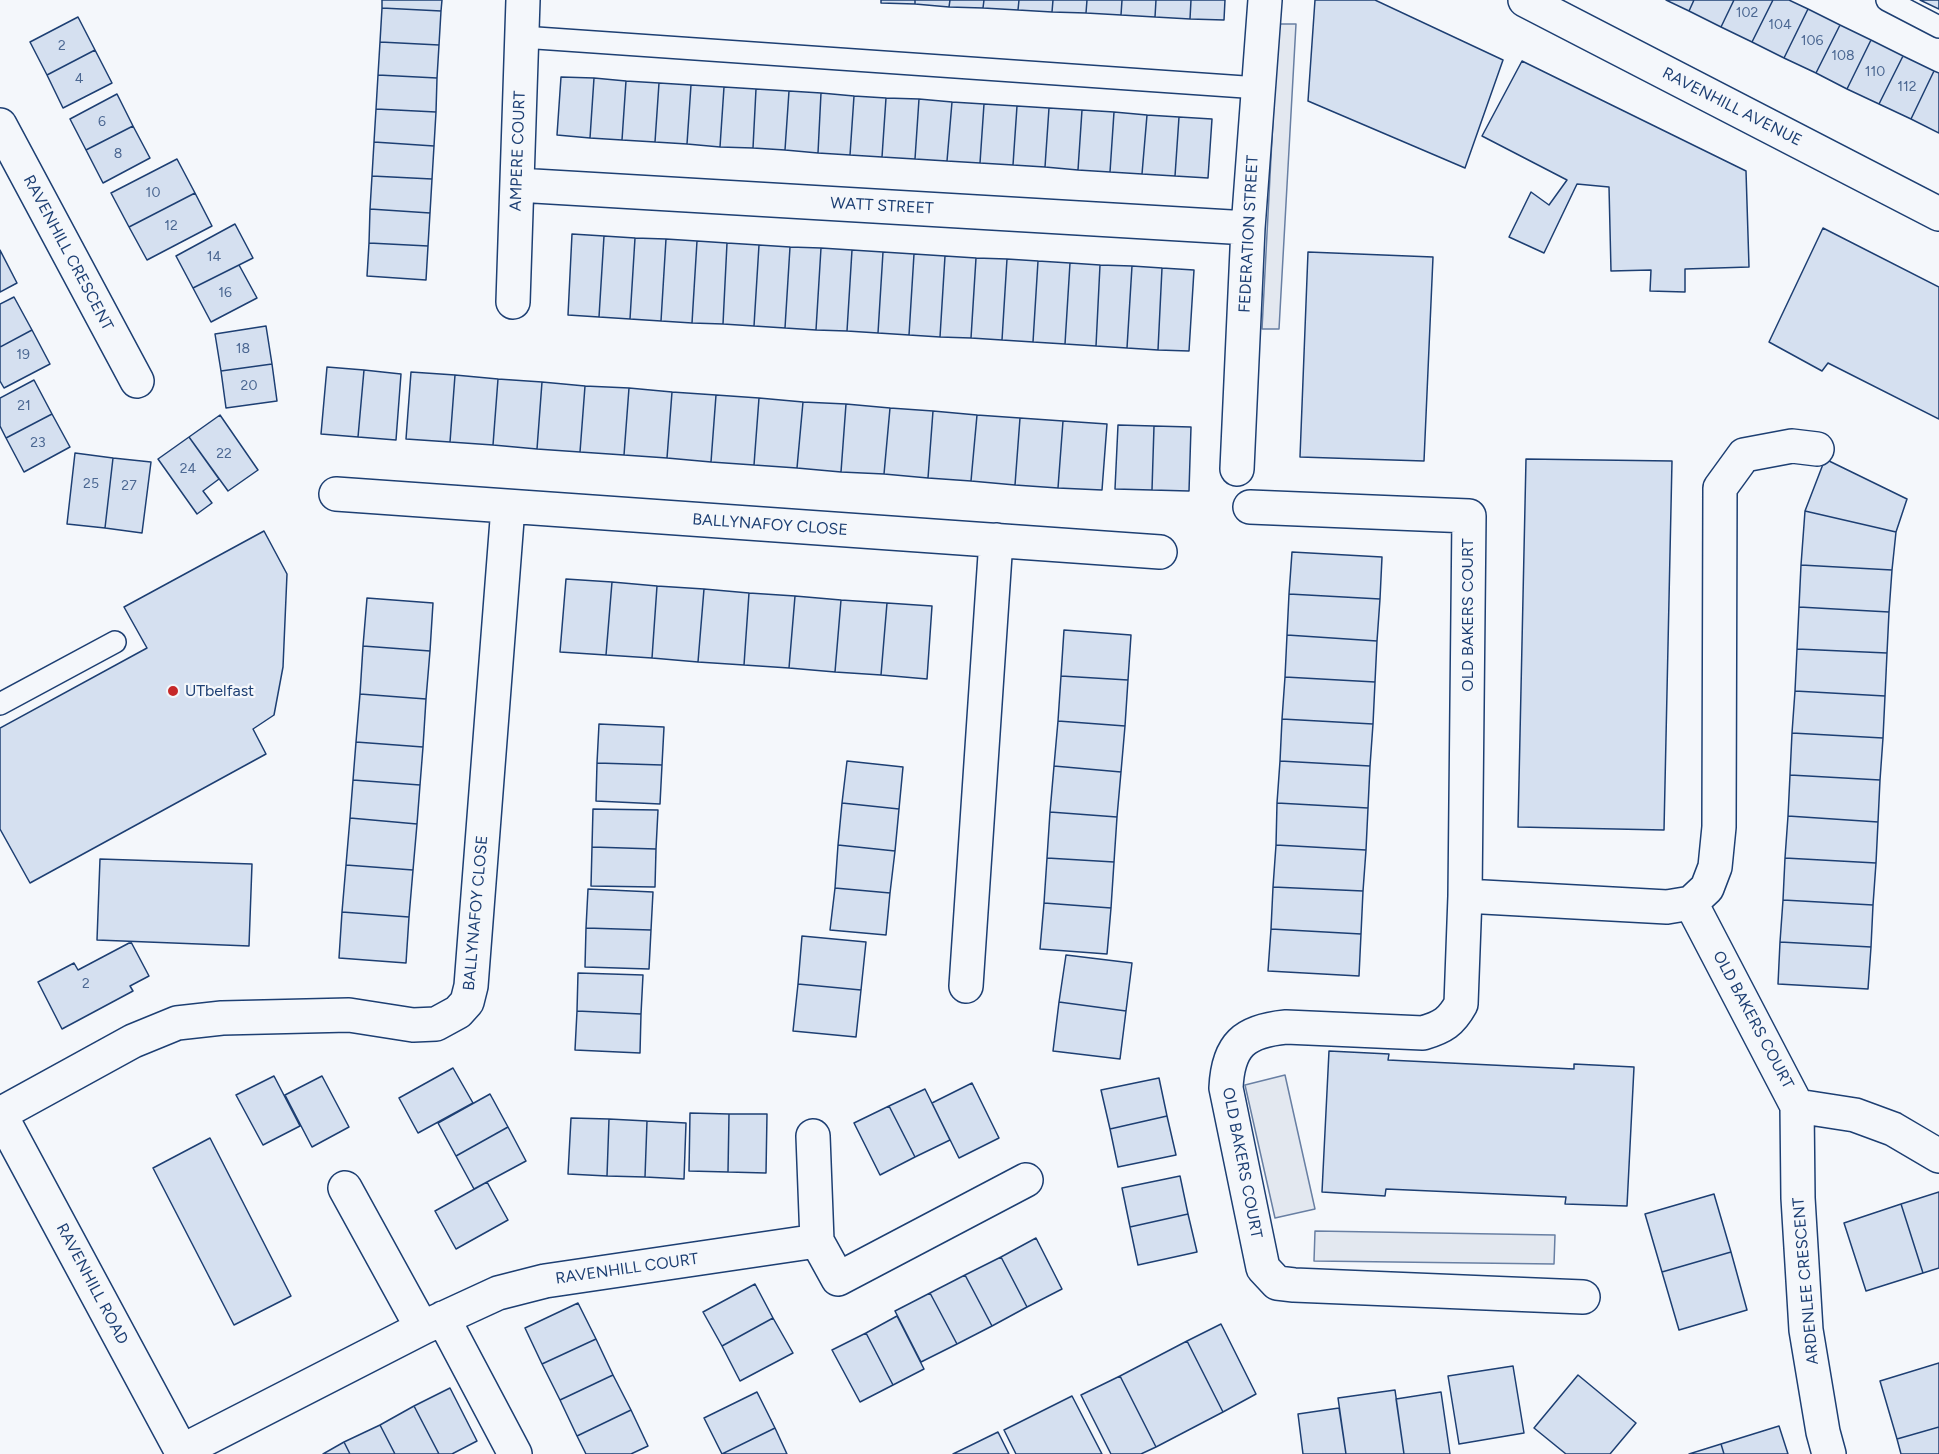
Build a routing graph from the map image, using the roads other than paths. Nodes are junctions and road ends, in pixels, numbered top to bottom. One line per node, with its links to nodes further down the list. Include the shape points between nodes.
1 (523, 0): 6 (street, AMPERE COURT)
2 (1265, 0): 7 (street, FEDERATION STREET)
3 (1526, 0): 10 (street, RAVENHILL AVENUE)
4 (1887, 0): 5 (lane)
5 (1939, 27)
6 (522, 37): 7 (lane); 9 (street, AMPERE COURT)
7 (1259, 88): 11 (street, FEDERATION STREET)
8 (0, 125): 13 (street, RAVENHILL CRESCENT)
9 (517, 185): 11 (street, WATT STREET); 12 (street, AMPERE COURT)
10 (1939, 214)
11 (1248, 228): 15 (street, FEDERATION STREET)
12 (513, 302)
13 (137, 381)
14 (1817, 449): 24 (street, via 1792,446 1744,455 1720,488 1719,827 1715,867 1707,888)
15 (1237, 469)
16 (336, 494): 17 (street, BALLYNAFOY CLOSE)
17 (508, 507): 19 (street, BALLYNAFOY CLOSE); 27 (street, BALLYNAFOY CLOSE, via 467,1002 436,1024 413,1025 349,1015 177,1023 133,1041)
18 (1250, 507): 23 (street, OLD BAKERS COURT, via 1469,516)
19 (996, 540): 20 (street, BALLYNAFOY CLOSE); 25 (street)
20 (1160, 552)
21 (115, 642): 22 (lane)
22 (0, 704)
23 (1465, 896): 24 (street, via 1667,907); 33 (street, OLD BAKERS COURT, via 1461,1004 1454,1018 1423,1034 1264,1029 1245,1038 1233,1053 1226,1088 1263,1268 1277,1283 1294,1285)
24 (1691, 903): 26 (street, OLD BAKERS COURT)
25 (966, 986)
26 (1797, 1106): 29 (street, via 1855,1114 1893,1128); 37 (street, ARDENLEE CRESCENT, via 1806,1330)
27 (0, 1114): 35 (street, RAVENHILL ROAD)
28 (813, 1136): 32 (street)
29 (1939, 1156)
30 (1026, 1180): 32 (street, via 838,1279)
31 (345, 1188): 34 (street)
32 (817, 1240): 34 (street, RAVENHILL COURT, via 545,1281 498,1293)
33 (1583, 1297)
34 (432, 1322): 35 (street, RAVENHILL COURT); 36 (street)
35 (183, 1453)
36 (515, 1454)
37 (1829, 1454)

